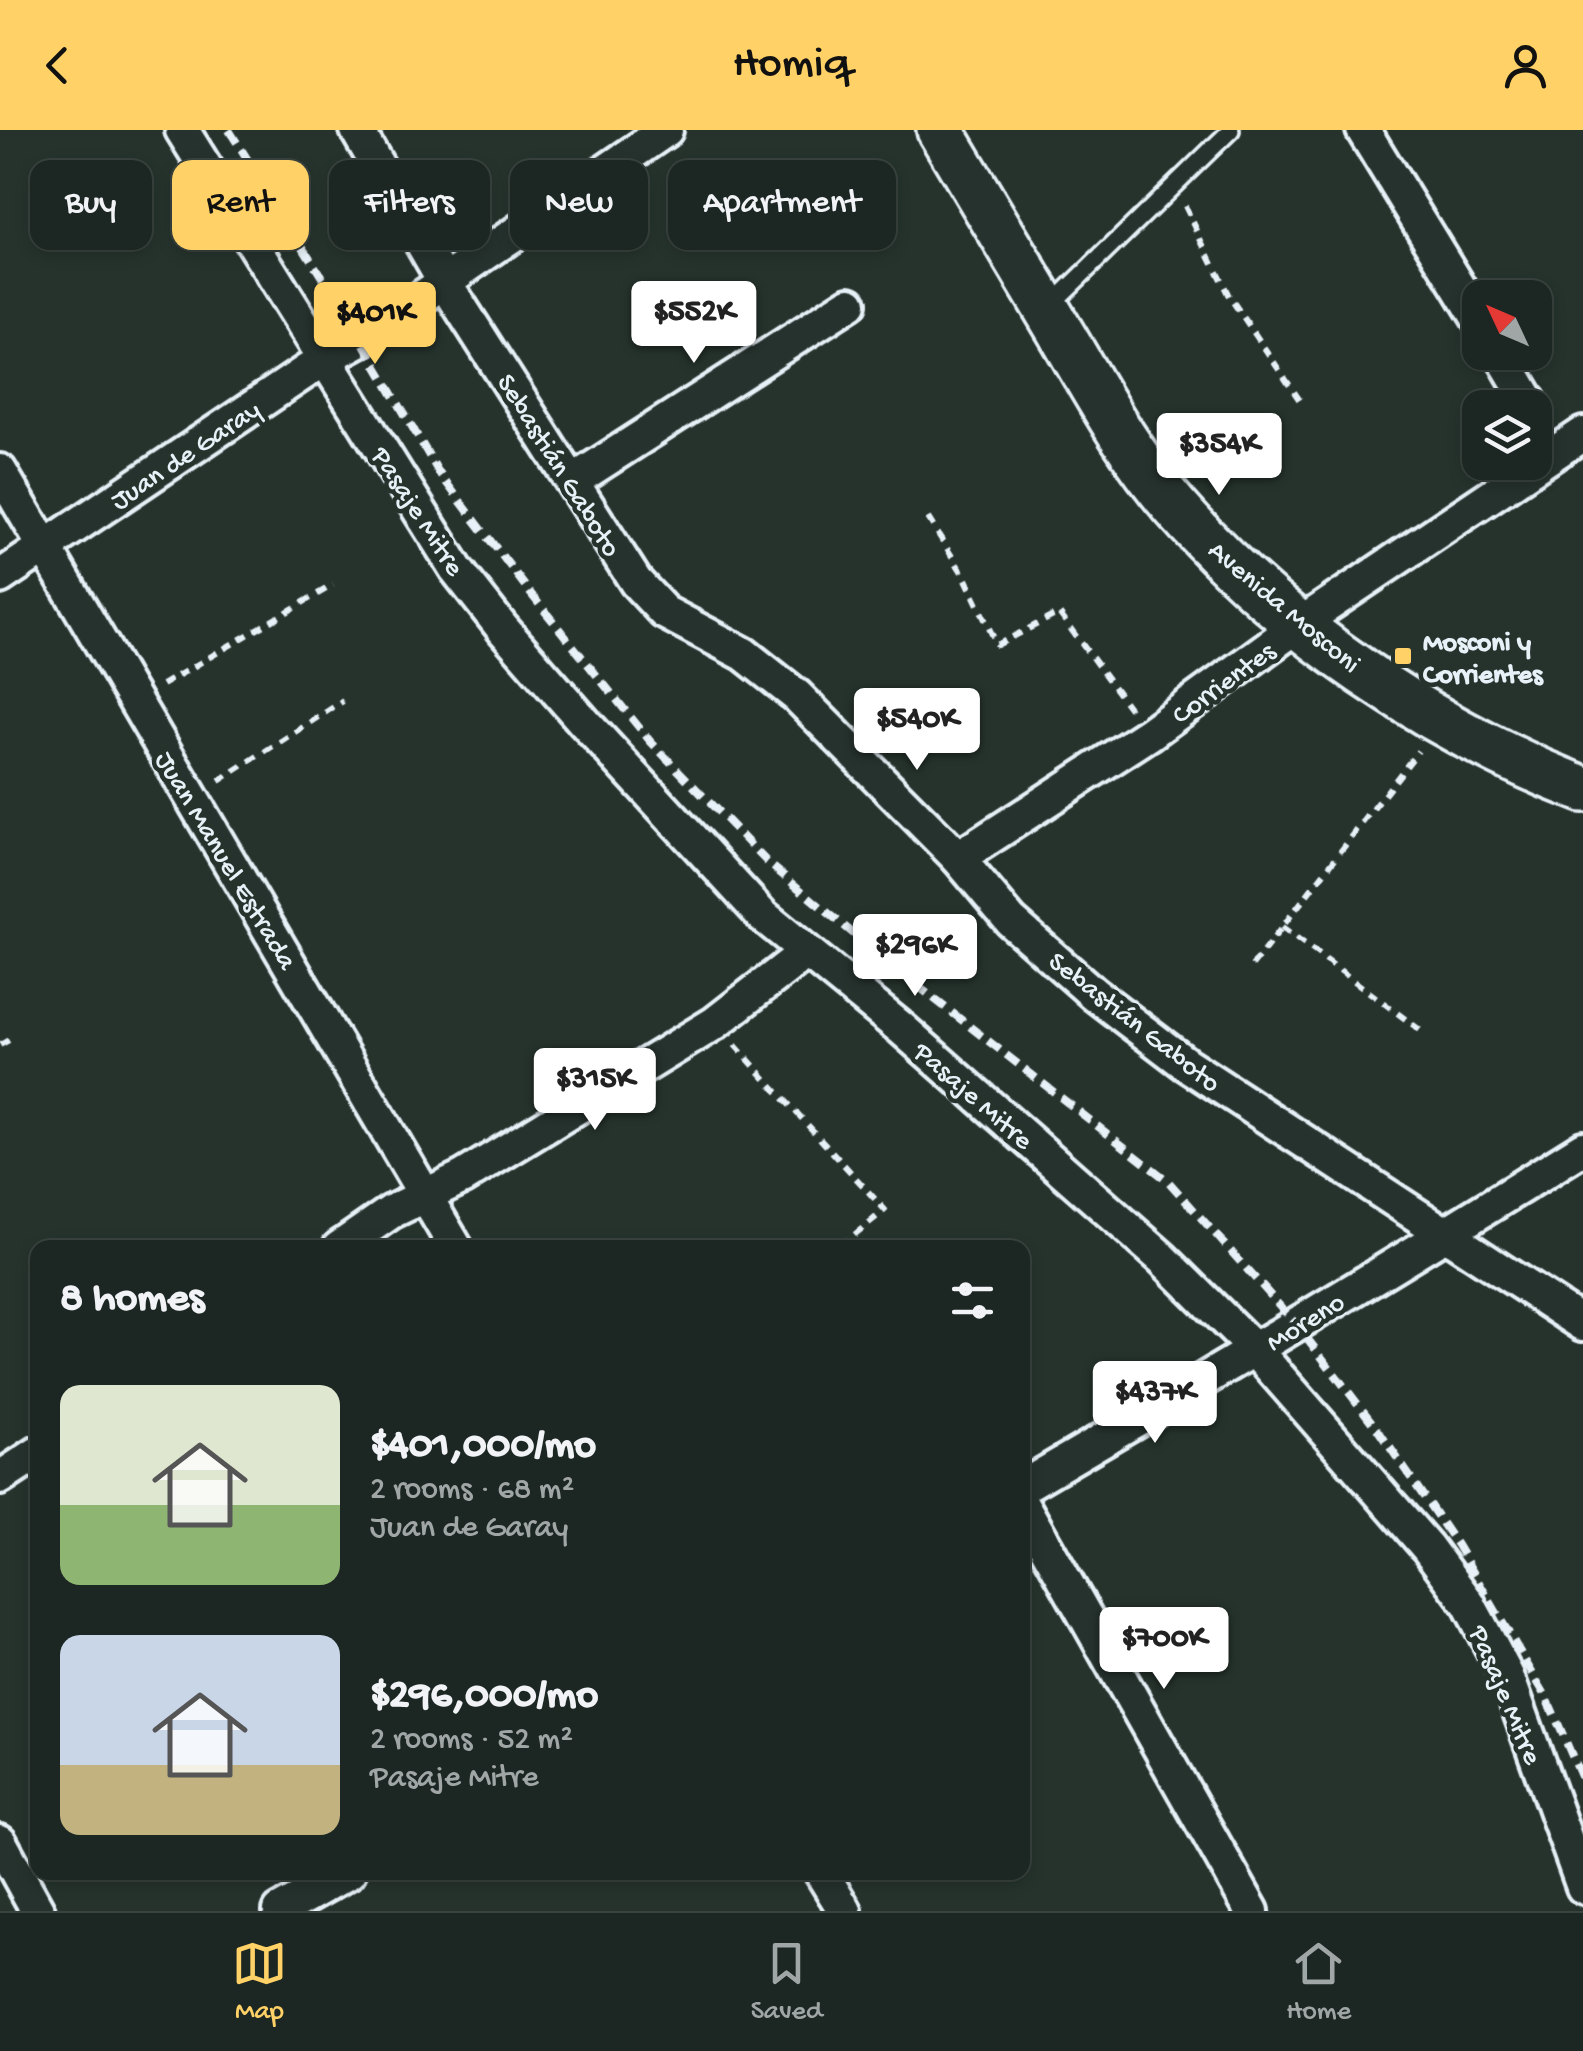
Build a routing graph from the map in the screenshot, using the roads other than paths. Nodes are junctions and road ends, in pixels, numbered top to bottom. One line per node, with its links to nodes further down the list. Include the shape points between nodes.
1 (182, 130): 11 (street, Pasaje Mitre)
2 (357, 130): 7 (street, Sebastián Gaboto)
3 (666, 130): 7 (street, Juan de Garay)
4 (940, 130): 10 (street, Avenida Mosconi)
5 (1230, 130): 10 (lane)
6 (1363, 130): 8 (street)
7 (444, 281): 11 (street, Juan de Garay); 15 (street, Sebastián Gaboto)
8 (1462, 291)
9 (850, 303): 15 (street)
10 (1047, 310): 18 (street, Avenida Mosconi, via 1122,436 1176,508)
11 (324, 360): 16 (street, Juan de Garay); 21 (street, Pasaje Mitre, via 456,569 503,629 762,915)
12 (1552, 425): 13 (street)
13 (1571, 442): 18 (street, Corrientes)
14 (0, 470): 16 (street, Juan Manuel Estrada)
15 (573, 482): 20 (street, Sebastián Gaboto, via 636,582 664,612 744,654 797,696)
16 (44, 546): 17 (street, Juan de Garay); 23 (street, Juan Manuel Estrada)
17 (0, 576)
18 (1300, 624): 19 (street, Avenida Mosconi, via 1440,722); 20 (street, Corrientes, via 1149,734)
19 (1583, 790)
20 (958, 858): 24 (street, Sebastián Gaboto, via 1011,921 1094,994 1186,1064)
21 (805, 952): 23 (street, via 715,1023); 28 (street, Pasaje Mitre, via 1162,1258)
22 (1583, 1148): 24 (street, Moreno)
23 (427, 1195): 25 (street); 26 (street, Juan Manuel Estrada)
24 (1448, 1233): 27 (street, Sebastián Gaboto); 28 (street, Moreno)
25 (351, 1240)
26 (452, 1240)
27 (1583, 1324)
28 (1256, 1351): 31 (street, Moreno); 36 (street, Pasaje Mitre, via 1469,1604 1507,1676)
29 (30, 1458): 30 (street)
30 (0, 1478)
31 (1030, 1482)
32 (1030, 1518): 40 (street)
33 (0, 1842): 37 (street)
34 (335, 1880): 38 (street)
35 (826, 1880): 39 (street)
36 (1583, 1887)
37 (38, 1911)
38 (280, 1911)
39 (845, 1911)
40 (1252, 1911)

